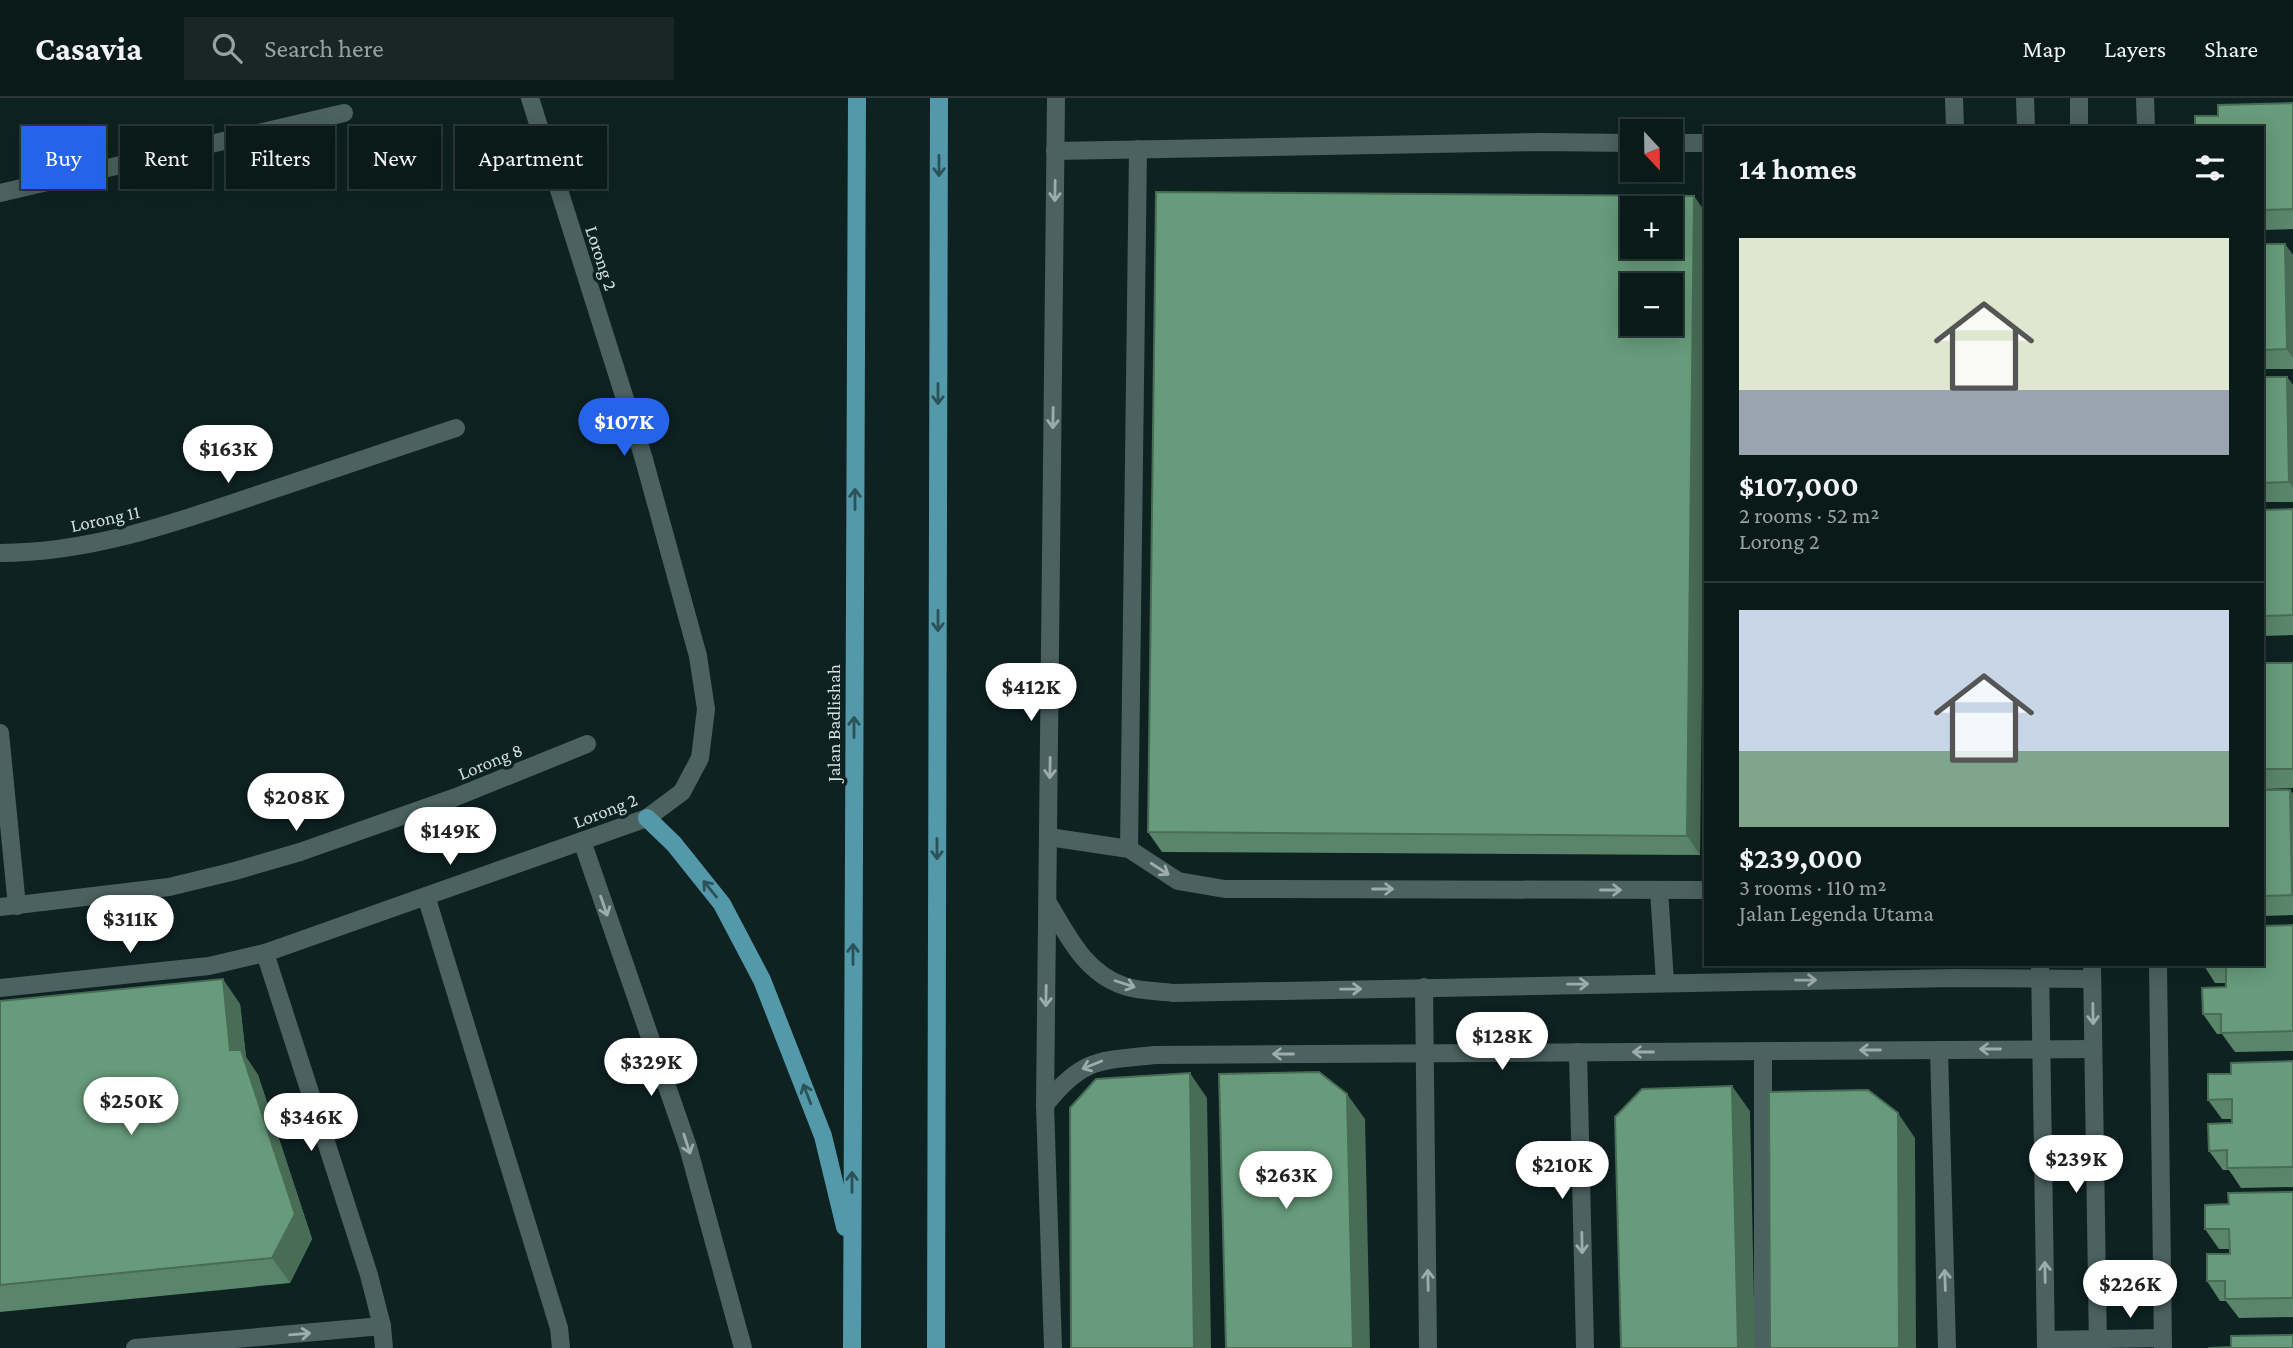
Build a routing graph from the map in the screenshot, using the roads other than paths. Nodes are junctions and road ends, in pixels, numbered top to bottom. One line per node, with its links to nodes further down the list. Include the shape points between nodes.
1 (530, 98): 24 (street, Lorong 2, via 643,456 698,656 706,709 700,758 682,793)
2 (857, 98): 48 (main road, Jalan Badlishah, one-way to 2)
3 (939, 98): 58 (main road, one-way to 58)
4 (1056, 98): 18 (street)
5 (1954, 98): 10 (street)
6 (2025, 98): 11 (street)
7 (2079, 98): 12 (street)
8 (2145, 98): 13 (street)
9 (344, 113): 19 (street)
10 (1955, 126)
11 (2026, 126)
12 (2079, 126)
13 (2146, 126)
14 (1620, 143): 17 (street)
15 (1684, 143): 16 (street)
16 (1704, 143)
17 (1138, 149): 18 (street); 27 (street)
18 (1055, 151): 25 (street, one-way to 25)
19 (0, 193)
20 (456, 428): 21 (street, Lorong 11, via 163,527 79,546)
21 (0, 553)
22 (0, 733): 32 (street)
23 (587, 744): 32 (street, Lorong 8, via 456,797 235,871 169,887)
24 (647, 818): 26 (street, Lorong 2); 48 (main road, one-way to 24, via 823,1136 762,980 722,904)
25 (1049, 837): 27 (street); 31 (street)
26 (582, 841): 30 (street, Lorong 2); 56 (street, one-way to 56, via 688,1147)
27 (1129, 849): 28 (street, one-way to 28, via 1178,881 1224,889)
28 (1659, 890): 29 (street); 38 (street)
29 (1704, 890)
30 (426, 896): 33 (street, Lorong 2); 55 (street, via 559,1328)
31 (1047, 902): 39 (street, one-way to 39, via 1093,970 1124,986 1172,993); 47 (street, one-way to 47)
32 (8, 906)
33 (265, 953): 40 (street, Lorong 2, via 209,965); 49 (street)
34 (2158, 966): 50 (street)
35 (1954, 971): 36 (street); 38 (street, one-way to 35)
36 (2040, 972): 37 (street); 41 (street)
37 (2092, 972): 42 (street, one-way to 42)
38 (1665, 982): 39 (street, one-way to 38)
39 (1424, 987): 46 (street)
40 (0, 988)
41 (2041, 1049): 42 (street); 43 (street, one-way to 43); 51 (street, one-way to 41)
42 (2093, 1049): 52 (street)
43 (1939, 1050): 44 (street, one-way to 44); 63 (street, one-way to 43)
44 (1763, 1051): 45 (street, one-way to 45); 62 (street)
45 (1578, 1052): 46 (street); 61 (street, one-way to 61)
46 (1425, 1053): 47 (street, one-way to 47, via 1226,1061 1155,1055 1104,1060 1064,1081); 60 (street, one-way to 46)
47 (1045, 1105): 59 (street)
48 (852, 1254): 57 (main road, Jalan Badlishah)
49 (382, 1326): 53 (street, one-way to 49); 54 (street)
50 (2163, 1343): 52 (street)
51 (2046, 1344): 52 (street)
52 (2098, 1344)
53 (135, 1348)
54 (384, 1348)
55 (561, 1348)
56 (743, 1348)
57 (852, 1348)
58 (936, 1348)
59 (1053, 1348)
60 (1428, 1348)
61 (1584, 1348)
62 (1763, 1348)
63 (1947, 1348)

